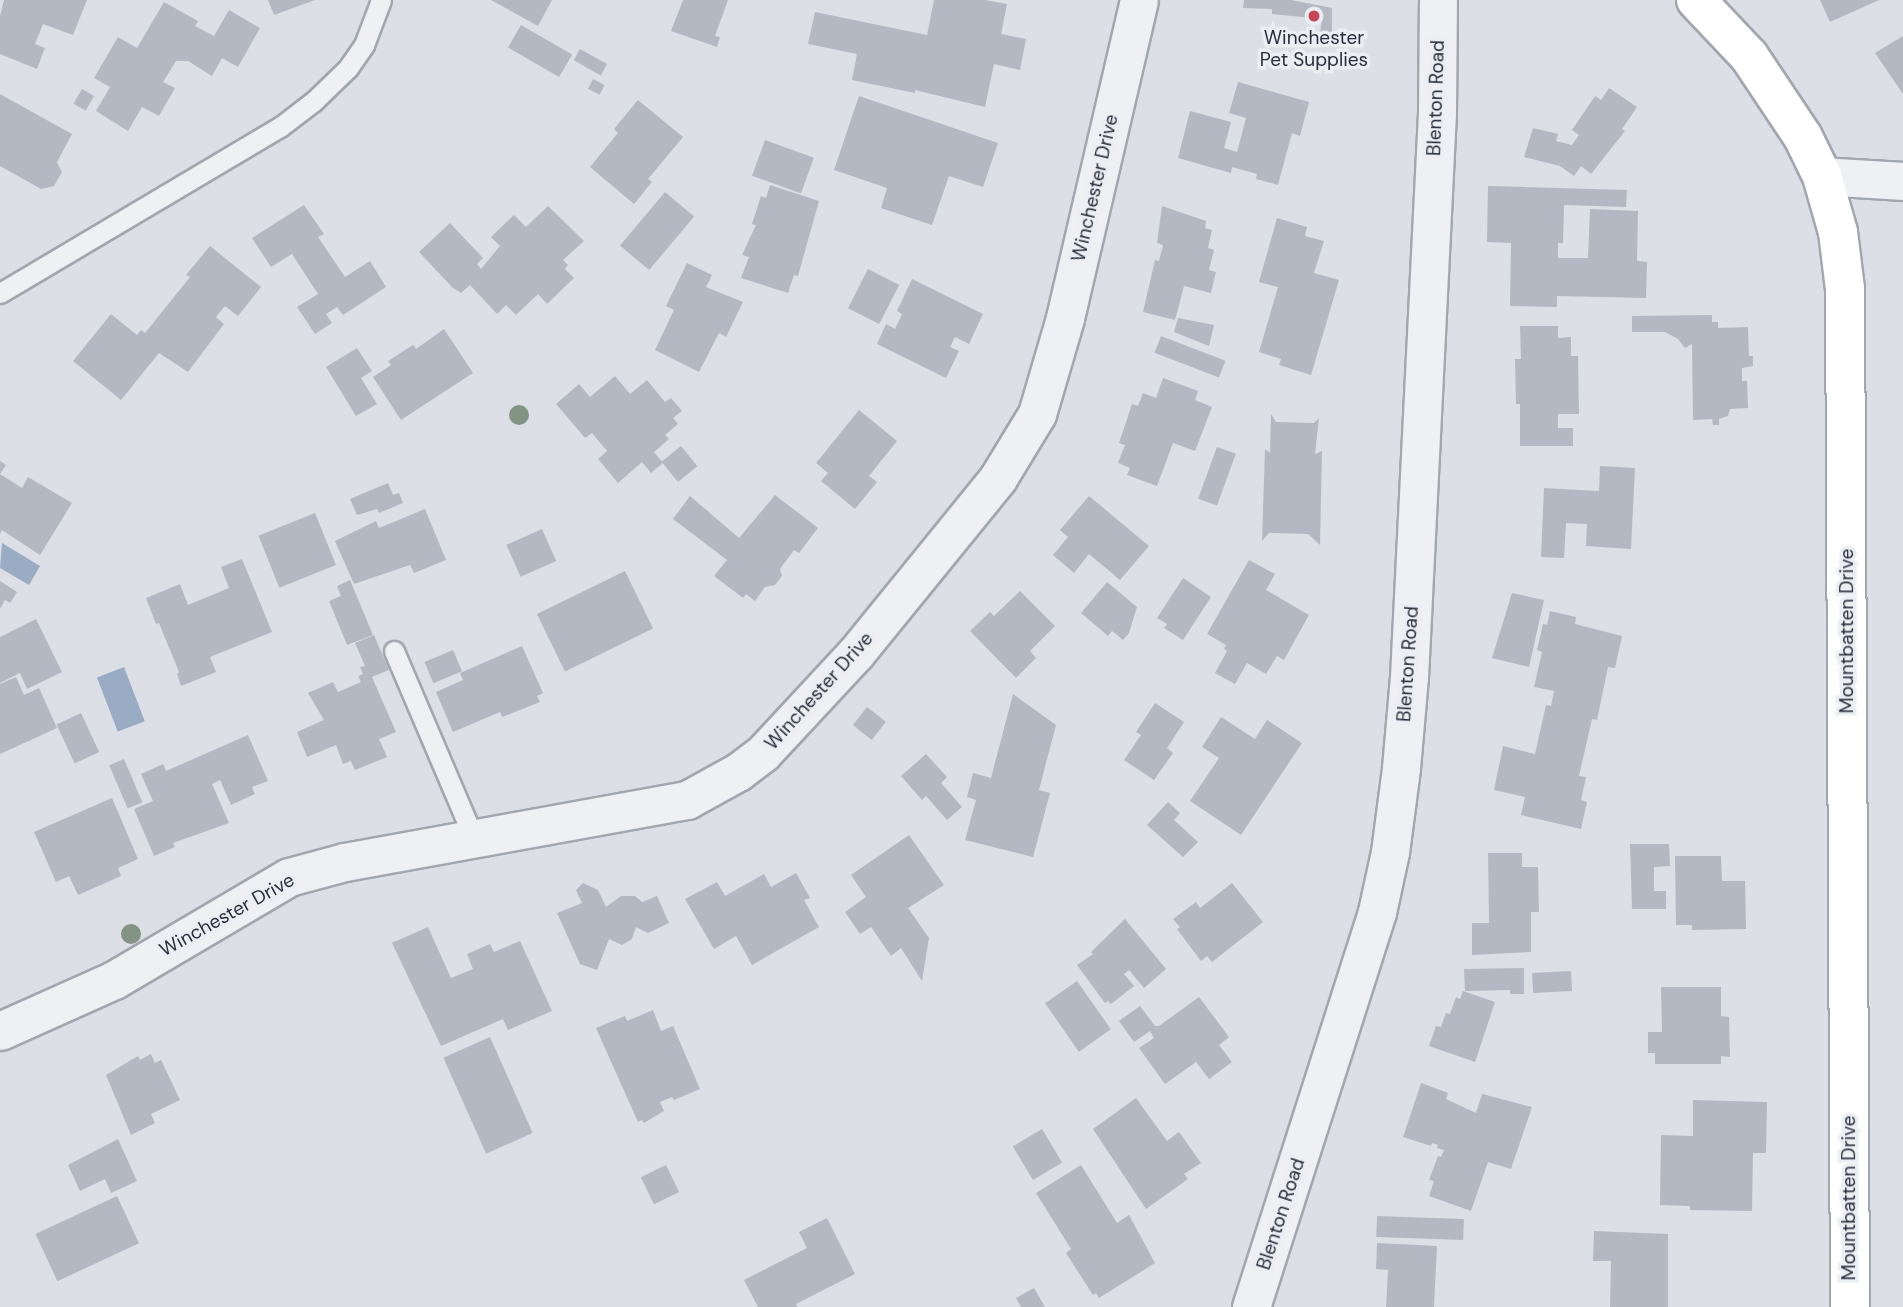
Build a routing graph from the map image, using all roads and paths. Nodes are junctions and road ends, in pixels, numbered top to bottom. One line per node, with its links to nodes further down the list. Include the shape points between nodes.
1 (380, 0): 7 (lane, via 364,45 314,101 280,127)
2 (1139, 0): 9 (street, Winchester Drive, via 1047,387 1025,439 998,478 856,653 787,731 738,772 687,800)
3 (1438, 0): 11 (street, Blenton Road, via 1437,112 1409,677 1393,828 1377,912)
4 (1696, 0): 5 (main road, Mountbatten Drive, via 1749,56 1803,137)
5 (1822, 176): 6 (street); 12 (main road, Mountbatten Drive, via 1838,232 1845,289)
6 (1903, 181)
7 (0, 293)
8 (394, 651): 9 (lane)
9 (474, 839): 10 (street, Winchester Drive, via 289,877 114,980)
10 (0, 1031)
11 (1251, 1307)
12 (1850, 1307)

